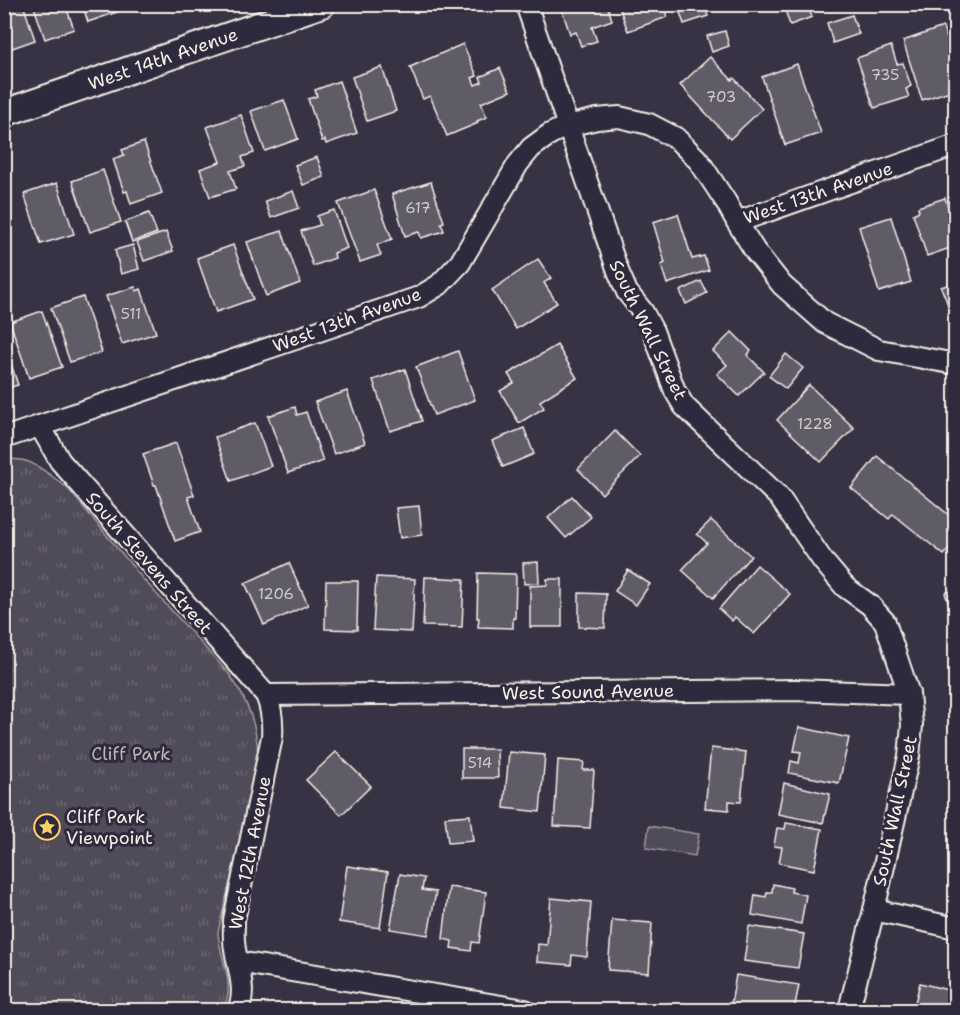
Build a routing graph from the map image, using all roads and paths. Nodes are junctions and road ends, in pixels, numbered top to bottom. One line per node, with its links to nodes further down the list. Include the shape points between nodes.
1 (322, 4): 3 (street, West 14th Avenue)
2 (526, 4): 4 (street, South Wall Street)
3 (4, 113)
4 (567, 126): 6 (street, West 13th Avenue, via 619,117 649,124 676,138 699,161); 8 (street, West 13th Avenue, via 531,148 460,263 439,285 418,297); 10 (street, South Wall Street, via 618,271 653,331 675,391 684,405 779,497 845,587 885,622)
5 (956, 145): 6 (street, West 13th Avenue)
6 (737, 222): 7 (street, via 782,285 825,323 879,350)
7 (956, 364)
8 (40, 426): 9 (street, West 13th Avenue); 11 (street, South Stevens Street, via 60,461)
9 (4, 438)
10 (909, 694): 11 (street, West Sound Avenue, via 783,690); 12 (street, South Wall Street, via 909,756)
11 (266, 695): 14 (street, West 12th Avenue, via 272,737 234,920)
12 (874, 910): 13 (street); 17 (street, South Wall Street)
13 (956, 928)
14 (238, 962): 15 (street, West 12th Avenue, via 242,991); 16 (street)
15 (238, 1011)
16 (525, 1011)
17 (849, 1011)

